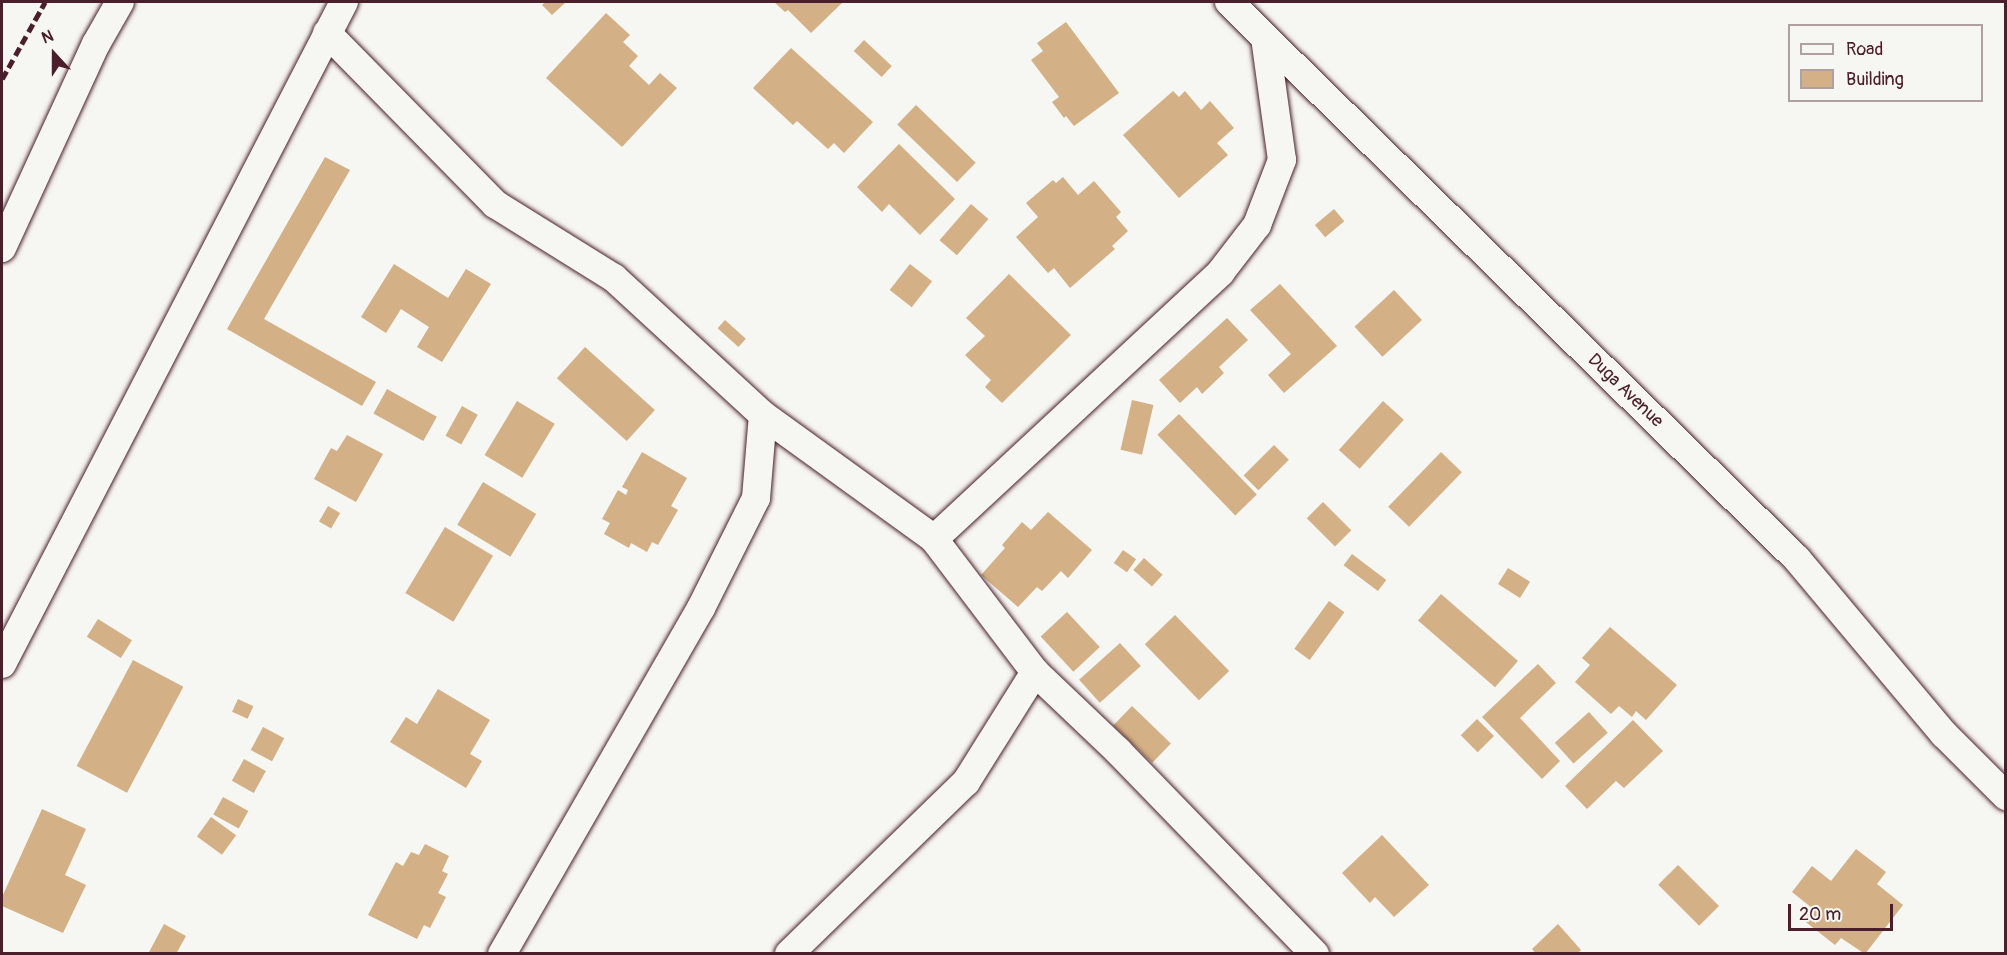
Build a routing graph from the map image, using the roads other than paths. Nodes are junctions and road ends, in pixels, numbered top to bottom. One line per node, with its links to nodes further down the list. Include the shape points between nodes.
1 (120, 2): 6 (street, via 96,44)
2 (344, 2): 4 (street)
3 (1229, 2): 5 (street, Duga Avenue)
4 (327, 33): 7 (street, via 495,204 614,278); 9 (street)
5 (1264, 38): 8 (street, via 1282,160 1257,225 1220,273); 11 (street, Duga Avenue, via 1797,559 1944,734)
6 (2, 248)
7 (764, 415): 8 (street); 12 (street, via 756,498 702,608)
8 (934, 539): 10 (street)
9 (2, 664)
10 (1035, 672): 13 (street, via 966,782); 14 (street, via 1118,751)
11 (2006, 796)
12 (502, 954)
13 (789, 954)
14 (1315, 954)

